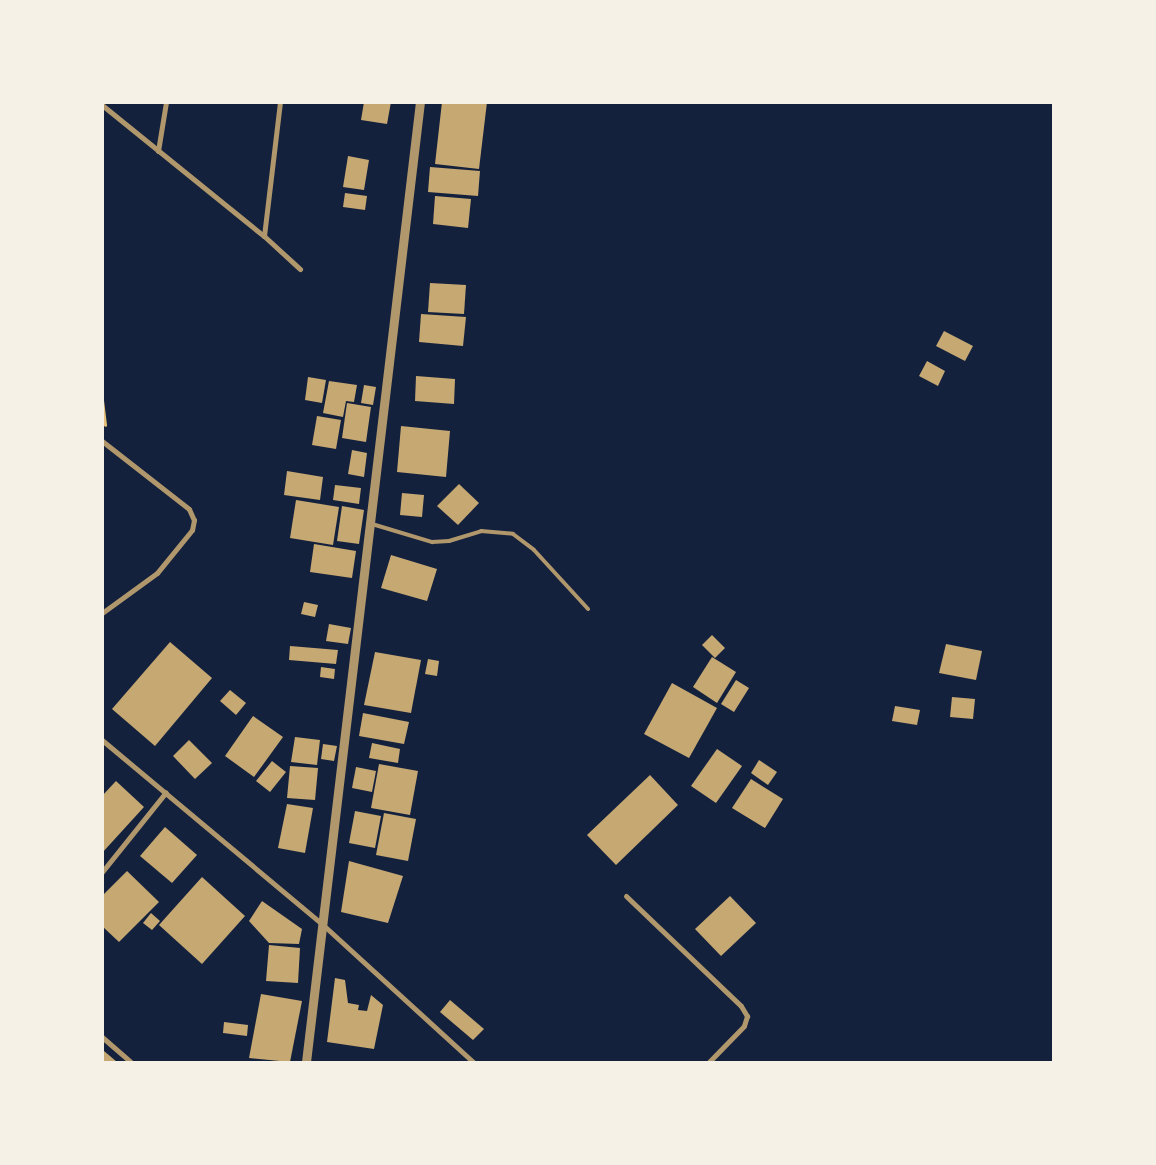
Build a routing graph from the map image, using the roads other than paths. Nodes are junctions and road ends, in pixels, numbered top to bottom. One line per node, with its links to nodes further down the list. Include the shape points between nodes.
1 (166, 102): 5 (street)
2 (280, 102): 6 (street)
3 (420, 102): 11 (street)
4 (102, 104): 5 (street)
5 (158, 151): 6 (street)
6 (264, 236): 7 (street)
7 (300, 269)
8 (102, 441): 9 (street)
9 (108, 445): 10 (street); 13 (street, via 189,509 194,520 192,530 157,573)
10 (102, 450)
11 (372, 524): 12 (lane, via 432,542 449,541 482,531 513,534 534,550); 18 (street)
12 (588, 608)
13 (102, 613)
14 (102, 740): 15 (street)
15 (166, 792): 16 (street); 18 (street)
16 (102, 872)
17 (626, 896): 23 (street, via 741,1006 747,1016 744,1026)
18 (322, 924): 21 (street); 22 (street)
19 (102, 1037): 20 (street)
20 (130, 1062)
21 (306, 1062)
22 (472, 1062)
23 (709, 1062)

